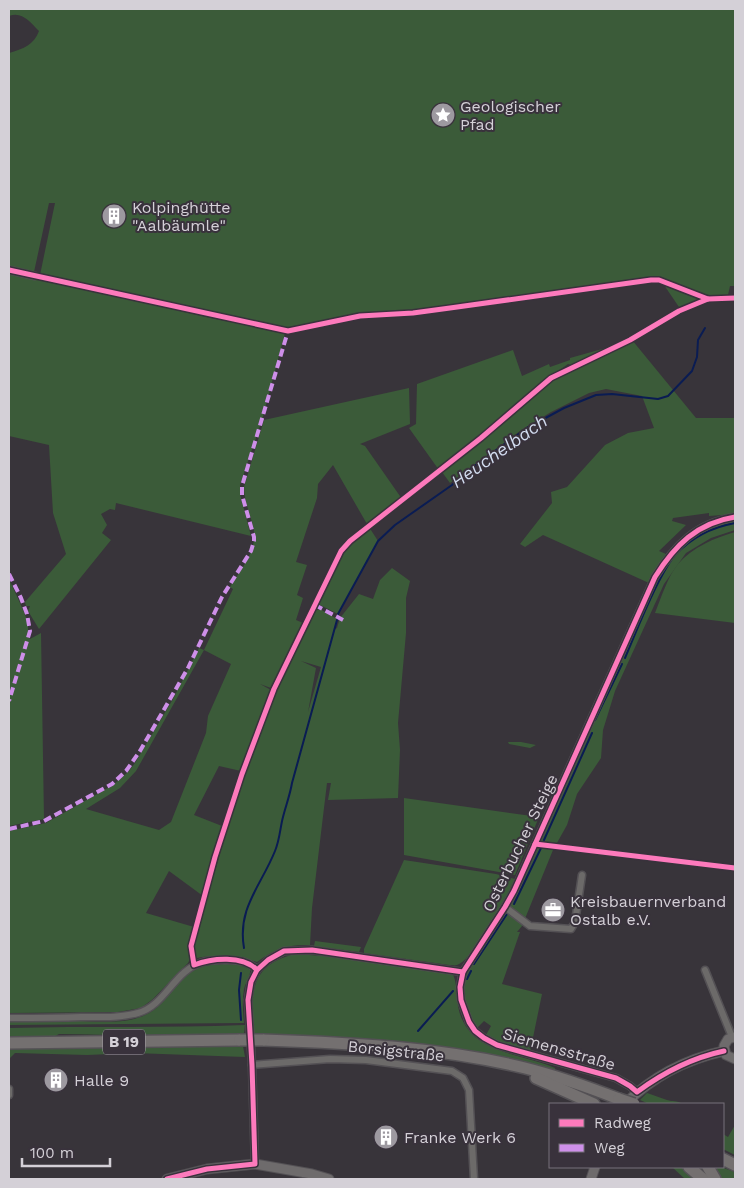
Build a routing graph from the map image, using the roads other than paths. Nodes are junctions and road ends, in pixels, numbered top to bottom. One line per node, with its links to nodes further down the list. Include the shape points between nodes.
1 (9, 270): 2 (street)
2 (35, 276)
3 (735, 518): 5 (street, Osterbucher Steige, via 715,523 688,537 668,556 655,576)
4 (582, 874): 5 (street, Osterbucher Steige, via 575,922 571,929 530,926)
5 (505, 908): 8 (street, Osterbucher Steige)
6 (257, 970): 8 (street, via 284,951 303,950); 9 (street, via 235,960 204,961 182,974 158,1002 138,1013 115,1017); 15 (street, via 248,1000)
7 (706, 970): 10 (street)
8 (463, 972): 17 (street, Siemensstraße, via 460,987 464,1012 475,1031 484,1038 510,1050 616,1078)
9 (9, 1018)
10 (734, 1037): 12 (street, via 726,1042)
11 (9, 1043): 13 (highway, B 19, bridge, via 263,1040 368,1045)
12 (724, 1050): 14 (street); 17 (street, via 687,1062)
13 (480, 1059): 19 (highway, B 19, via 561,1078); 20 (highway, B 19, via 549,1083)
14 (735, 1059)
15 (252, 1064): 21 (street); 26 (street, Borsigstraße, via 366,1060 452,1070 463,1078 469,1090)
16 (9, 1089): 18 (street)
17 (637, 1092): 19 (street)
18 (9, 1096)
19 (622, 1102)
20 (592, 1103)
21 (255, 1164): 24 (street, via 207,1169); 25 (street)
22 (690, 1168): 27 (highway)
23 (709, 1168): 28 (highway)
24 (167, 1179)
25 (329, 1179)
26 (474, 1179)
27 (702, 1179)
28 (715, 1179)

